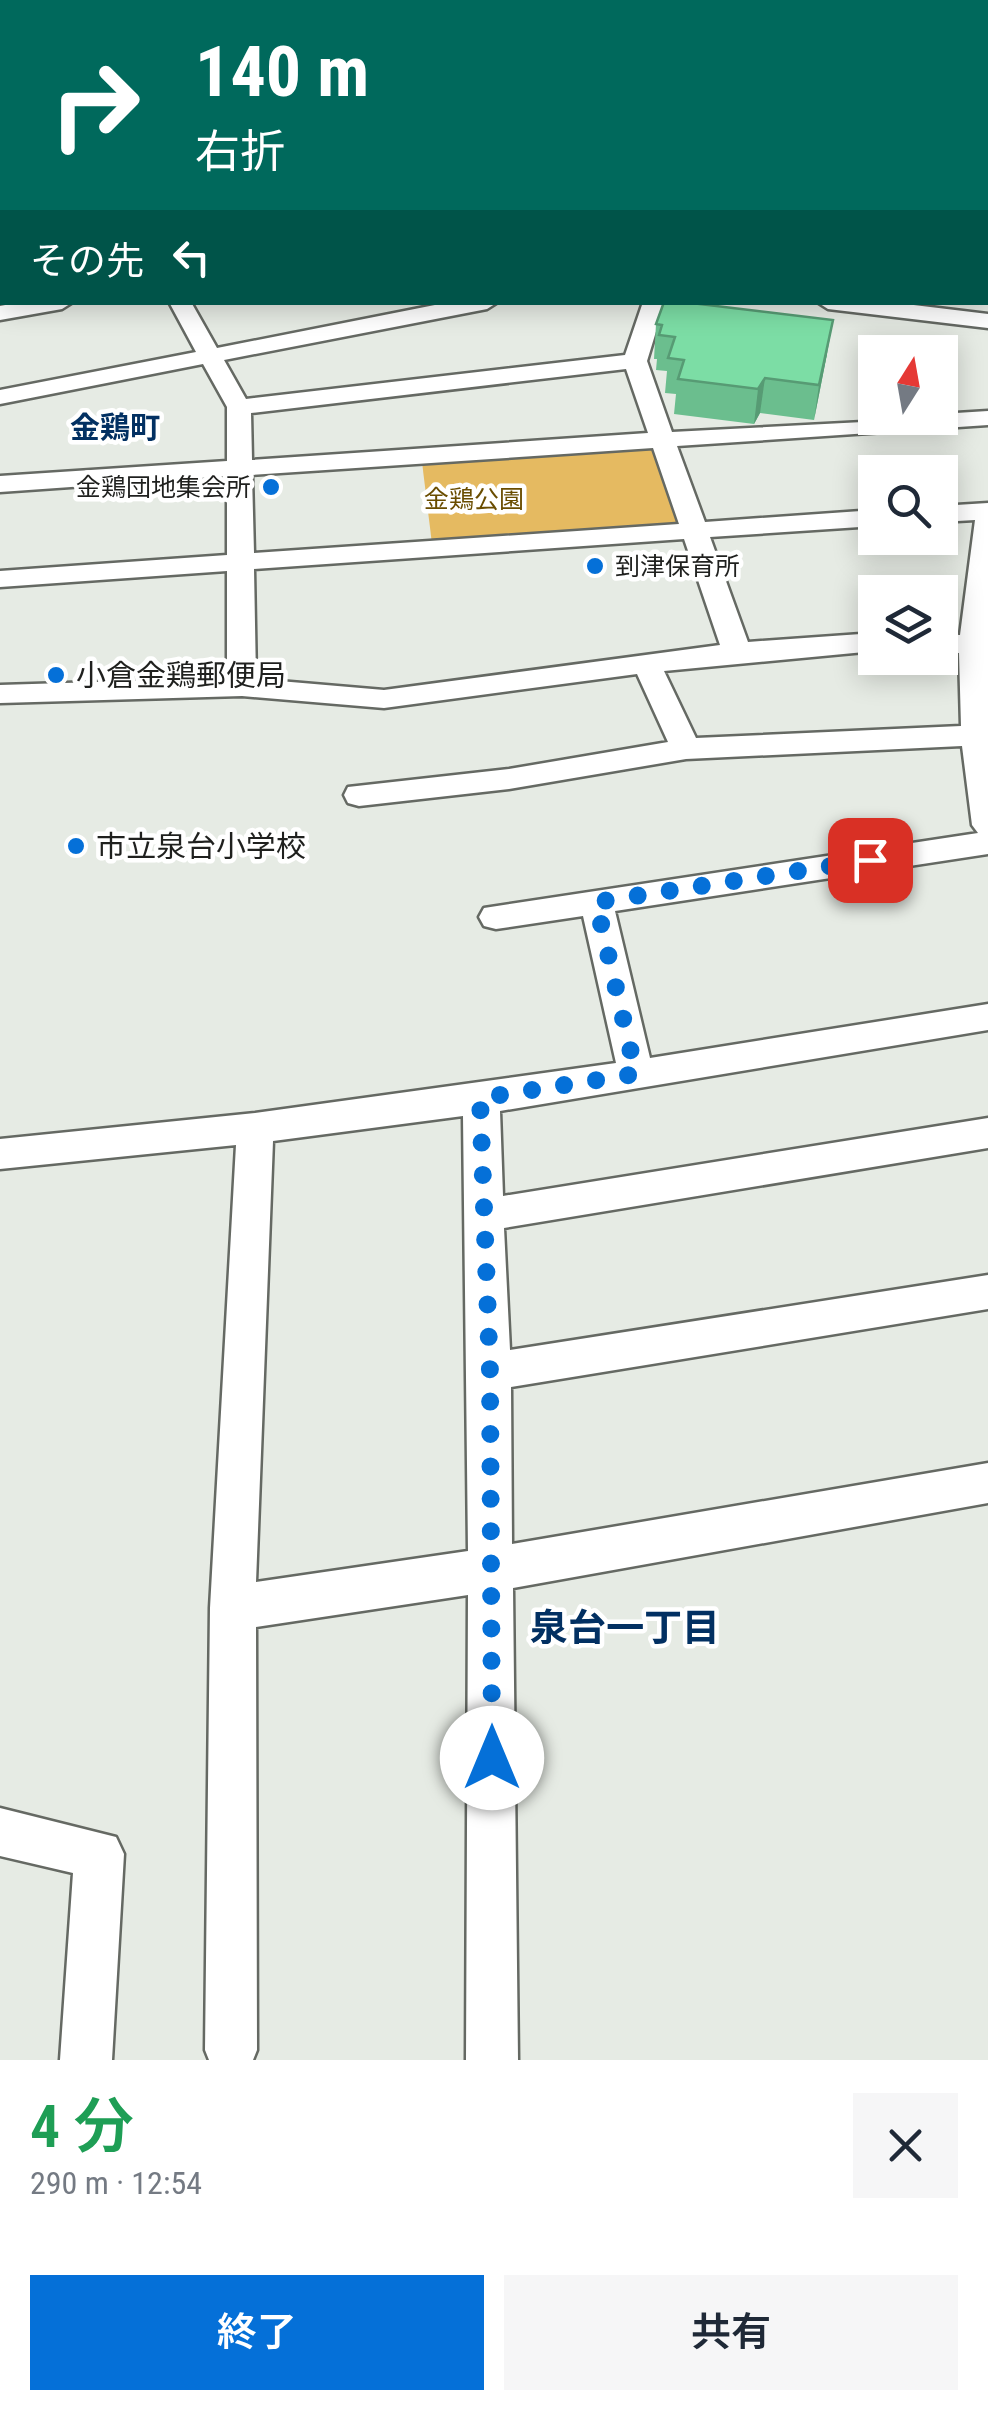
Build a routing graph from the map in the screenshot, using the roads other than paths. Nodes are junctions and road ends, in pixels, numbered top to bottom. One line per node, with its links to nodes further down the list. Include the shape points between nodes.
1 (45, 305): 6 (street)
2 (182, 305): 8 (street)
3 (472, 305): 8 (street)
4 (653, 305): 9 (street)
5 (853, 305): 7 (street)
6 (0, 313)
7 (988, 321)
8 (211, 357): 10 (street); 11 (street)
9 (635, 361): 11 (street); 13 (street)
10 (0, 397)
11 (239, 406): 14 (street)
12 (988, 418): 13 (street)
13 (660, 440): 14 (street); 20 (street)
14 (238, 467): 15 (street); 21 (street)
15 (0, 484)
16 (988, 511): 17 (street)
17 (958, 513)
18 (858, 519): 20 (street)
19 (988, 520): 24 (street)
20 (694, 531): 21 (street); 25 (street)
21 (243, 562): 22 (street); 27 (street)
22 (0, 579)
23 (858, 643): 25 (street)
24 (981, 644): 29 (street)
25 (736, 652): 26 (street)
26 (647, 665): 27 (street, via 384,699); 30 (street)
27 (242, 687): 28 (street)
28 (0, 694)
29 (976, 735): 30 (street); 32 (street)
30 (686, 750): 31 (street)
31 (359, 796)
32 (988, 825)
33 (988, 843): 34 (street)
34 (596, 902): 35 (street); 37 (street)
35 (496, 916)
36 (988, 1017): 37 (street)
37 (636, 1074): 38 (street)
38 (480, 1098): 39 (street); 42 (street)
39 (255, 1128): 41 (street); 47 (street)
40 (988, 1132): 42 (street)
41 (0, 1154)
42 (485, 1216): 44 (street)
43 (988, 1292): 44 (street)
44 (490, 1372): 46 (street)
45 (988, 1484): 46 (street)
46 (491, 1570): 47 (street); 51 (street)
47 (234, 1608): 49 (street)
48 (0, 1832): 50 (street, via 99,1854)
49 (231, 2050)
50 (86, 2060)
51 (492, 2060)

